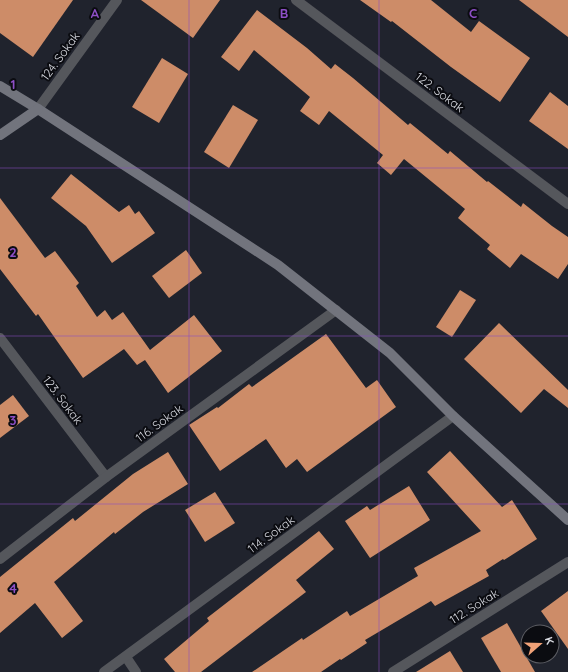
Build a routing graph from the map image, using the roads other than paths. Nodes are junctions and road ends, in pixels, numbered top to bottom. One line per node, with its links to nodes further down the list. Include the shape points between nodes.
1 (117, 0): 4 (street, 124. Sokak)
2 (296, 0): 6 (street, 122. Sokak)
3 (0, 86): 4 (main road)
4 (38, 109): 5 (main road); 7 (main road, via 278,265)
5 (0, 135)
6 (568, 204)
7 (336, 310): 9 (main road, via 390,353); 10 (street, 116. Sokak)
8 (0, 338): 10 (street, 123. Sokak)
9 (453, 416): 11 (main road); 14 (street, 114. Sokak)
10 (106, 477): 12 (street, 116. Sokak)
11 (568, 520)
12 (0, 559)
13 (568, 562): 17 (street, 112. Sokak)
14 (126, 657): 15 (street, 114. Sokak); 16 (street)
15 (104, 672)
16 (136, 672)
17 (393, 672)

